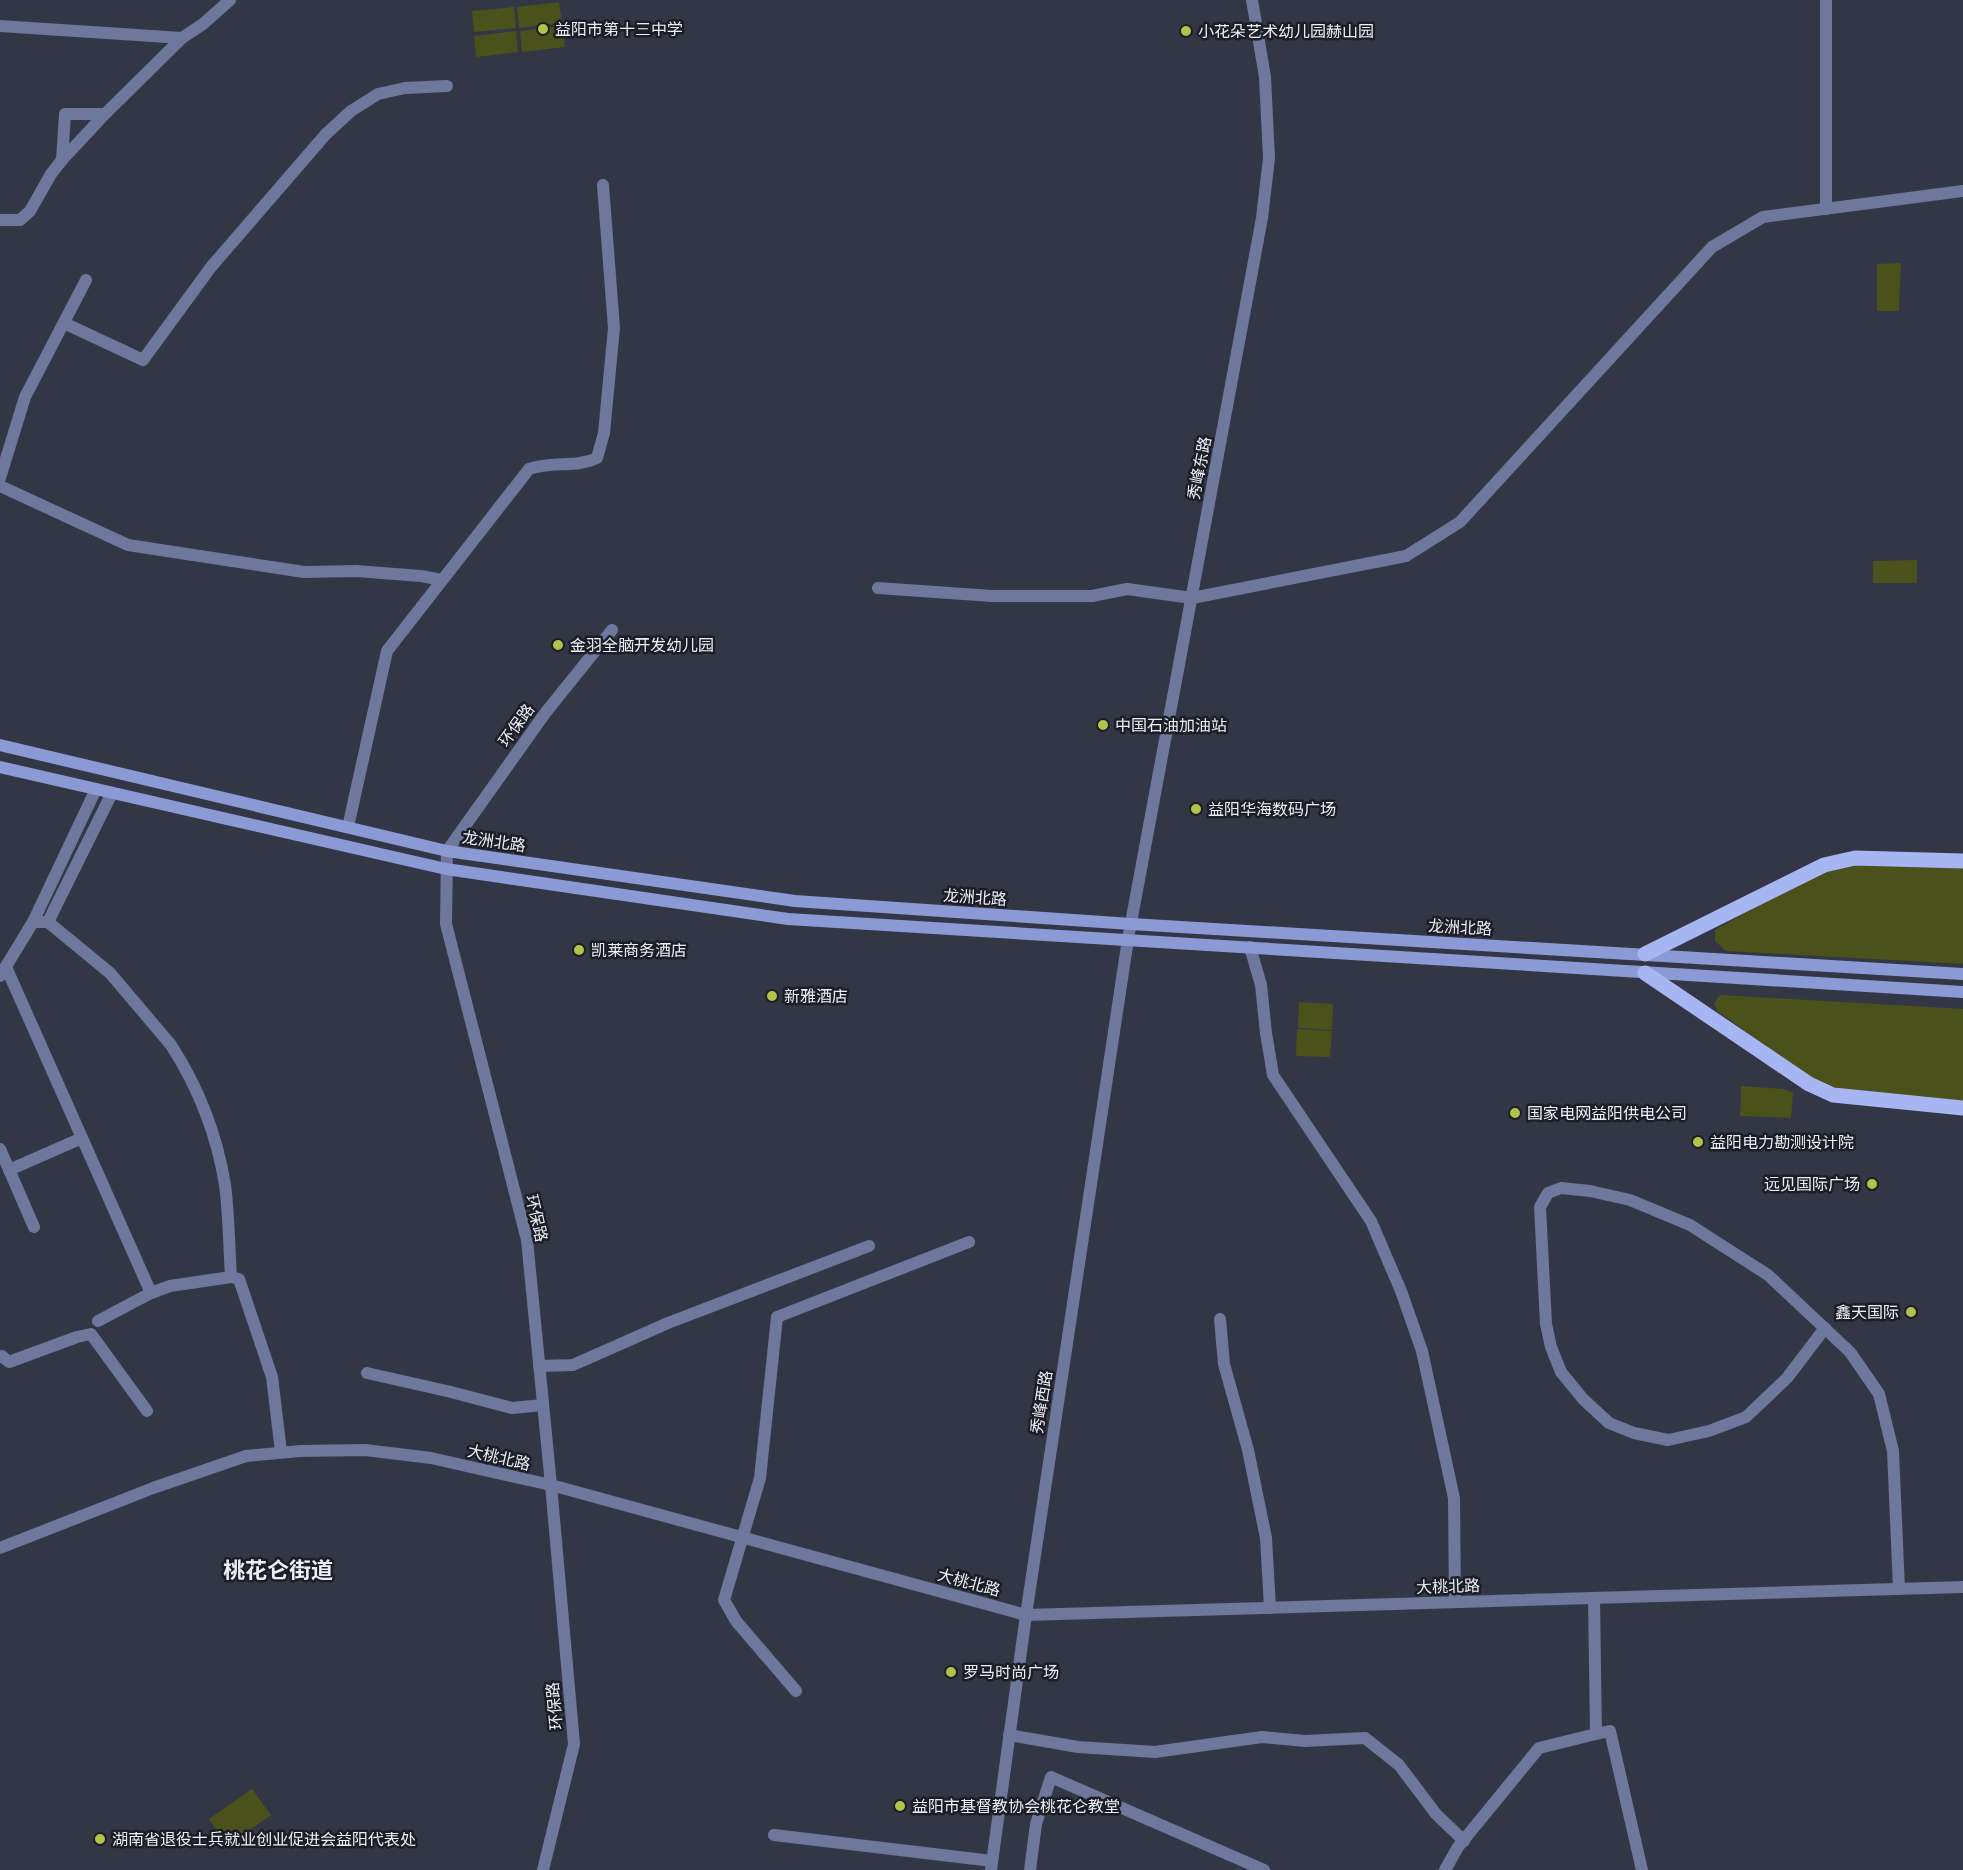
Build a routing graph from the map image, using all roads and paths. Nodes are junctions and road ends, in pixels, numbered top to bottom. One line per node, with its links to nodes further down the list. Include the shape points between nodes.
1 (230, 0): 5 (street)
2 (1252, 0): 19 (street, 秀峰东路, via 1266,77 1269,158 1262,218)
3 (1826, 0): 11 (street)
4 (0, 26): 5 (street)
5 (182, 38): 7 (street)
6 (447, 86): 14 (street, via 378,94 351,111 326,134 211,267 143,360)
7 (105, 114): 8 (street); 8 (street, via 64,114)
8 (62, 160): 12 (street, via 30,211 20,220)
9 (603, 185): 17 (street, via 614,328 604,433 597,458 529,469)
10 (1963, 191): 11 (street)
11 (1826, 209): 19 (street, via 1764,217 1712,247 1460,522 1406,556)
12 (0, 219)
13 (86, 280): 14 (street)
14 (64, 323): 15 (street, via 25,397)
15 (0, 478)
16 (0, 486): 17 (street, via 128,545 304,572 356,571)
17 (442, 580): 25 (street, via 387,651)
18 (878, 588): 19 (street, via 992,596 1092,596 1126,589)
19 (1191, 598): 31 (street, 秀峰东路)
20 (612, 630): 26 (street, 环保路, via 546,712)
21 (0, 745): 25 (main road, 龙洲北路)
22 (0, 767): 23 (main road, 龙洲北路)
23 (96, 789): 24 (main road, 龙洲北路); 29 (street)
24 (112, 793): 28 (main road, 龙洲北路); 30 (street)
25 (348, 827): 26 (main road, 龙洲北路)
26 (447, 851): 28 (street, 环保路); 31 (main road, 龙洲北路, via 795,901)
27 (1963, 861): 34 (main road, via 1855,858 1824,865)
28 (446, 869): 32 (main road, 龙洲北路, via 788,919); 52 (street, 环保路, via 446,924 527,1240)
29 (33, 922): 30 (street); 35 (street)
30 (48, 922): 46 (street, via 110,973 171,1045 201,1100 225,1186)
31 (1131, 924): 32 (street, 秀峰东路); 34 (main road, 龙洲北路)
32 (1128, 939): 33 (main road, 龙洲北路); 65 (street, 秀峰西路)
33 (1250, 947): 36 (main road, 龙洲北路); 63 (street, via 1261,985 1273,1075 1371,1221 1422,1351 1454,1498)
34 (1645, 954): 37 (main road, 龙洲北路)
35 (3, 971): 40 (street)
36 (1645, 973): 38 (main road, 龙洲北路); 39 (main road, via 1809,1084 1833,1095)
37 (1963, 974)
38 (1963, 992)
39 (1963, 1108)
40 (82, 1138): 42 (street); 47 (street)
41 (0, 1149): 42 (street)
42 (9, 1170): 43 (street)
43 (34, 1227)
44 (969, 1242): 58 (street, via 777,1317 760,1478)
45 (868, 1246): 52 (street, via 668,1323 573,1365)
46 (231, 1277): 47 (street, via 170,1286); 56 (street, via 239,1279 272,1377)
47 (151, 1293): 49 (street)
48 (1220, 1318): 64 (street, via 1224,1364 1248,1450 1266,1538)
49 (98, 1321)
50 (1826, 1328): 50 (street, via 1768,1275 1690,1225 1630,1200 1590,1191 1561,1188 1548,1192 1540,1207 1546,1324 1561,1372 1609,1423 1634,1434 1668,1440 1746,1417 1788,1378); 61 (street, via 1850,1352 1879,1394 1893,1451)
51 (0, 1357): 55 (street, via 9,1362 91,1334)
52 (539, 1366): 54 (street, 环保路)
53 (367, 1373): 54 (street, via 512,1408)
54 (543, 1405): 57 (street, 环保路)
55 (147, 1411)
56 (281, 1452): 57 (street, 大桃北路, via 365,1450 431,1458); 59 (street, 大桃北路, via 235,1459)
57 (551, 1485): 58 (street, 大桃北路); 72 (street, 环保路, via 574,1744)
58 (742, 1538): 65 (street, 大桃北路); 66 (street, via 724,1600 736,1621)
59 (0, 1548)
60 (1963, 1587): 61 (street, 大桃北路)
61 (1899, 1589): 62 (street, 大桃北路)
62 (1594, 1598): 63 (street, 大桃北路); 67 (street)
63 (1455, 1602): 64 (street, 大桃北路)
64 (1270, 1608): 65 (street, 大桃北路)
65 (1026, 1615): 68 (street, 秀峰西路)
66 (796, 1691)
67 (1596, 1734): 70 (street, via 1539,1748); 76 (street, via 1610,1731)
68 (1009, 1735): 70 (street, via 1078,1747 1155,1752 1262,1737 1305,1741 1365,1738 1399,1765 1436,1814); 71 (street, 秀峰西路)
69 (774, 1835): 71 (street)
70 (1464, 1840): 75 (street)
71 (991, 1866)
72 (543, 1870)
73 (1030, 1870): 74 (street, via 1036,1824 1052,1777)
74 (1264, 1870)
75 (1445, 1870)
76 (1642, 1870)

